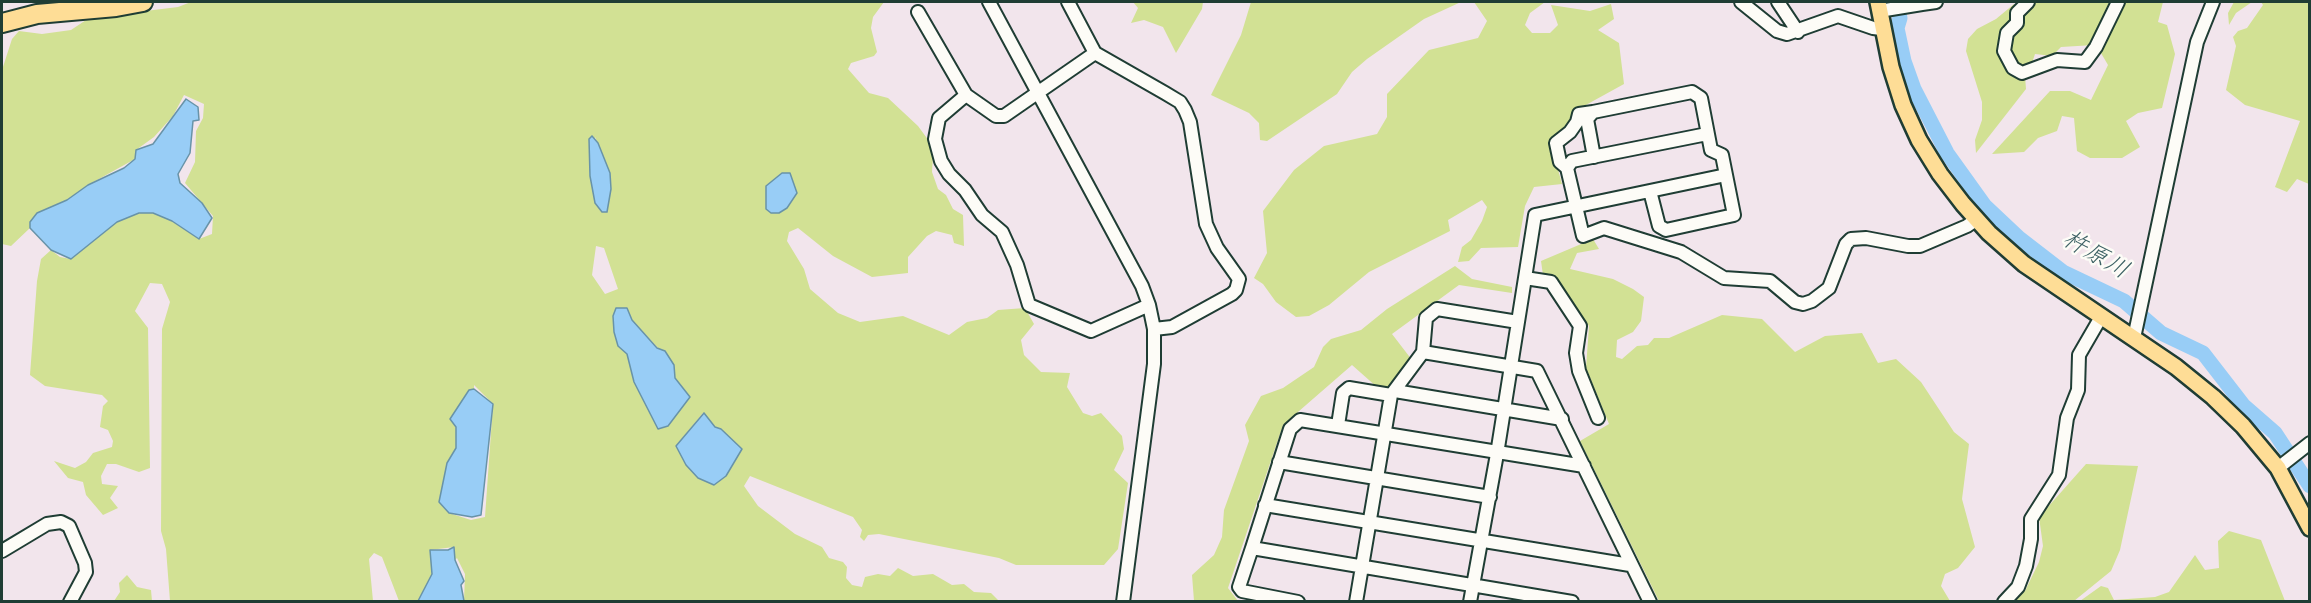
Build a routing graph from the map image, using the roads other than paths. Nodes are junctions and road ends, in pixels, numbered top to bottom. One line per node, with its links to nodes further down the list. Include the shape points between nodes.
1 (143, 2): 13 (highway, via 37,14)
2 (989, 2): 17 (street)
3 (1068, 2): 16 (street)
4 (1741, 2): 15 (street, via 1777,31)
5 (1778, 2): 15 (street)
6 (1936, 2): 10 (street)
7 (2028, 2): 8 (street, via 2007,33 2004,51 2013,68 2022,73 2057,60 2085,62)
8 (2118, 2)
9 (2213, 2): 32 (street, via 2197,42)
10 (1918, 4): 11 (street)
11 (1883, 7): 14 (main road)
12 (918, 12): 18 (street)
13 (2, 23)
14 (1882, 28): 15 (street, via 1838,16); 26 (main road, via 1903,105 1919,140 1940,174)
15 (1798, 32)
16 (1095, 53): 17 (street); 31 (street, via 1180,102 1190,122 1206,224 1239,279 1232,294 1172,327)
17 (1039, 91): 18 (street, via 998,117); 28 (street)
18 (966, 95): 28 (street, via 939,118 935,139 941,161 982,215 1002,232 1029,305 1091,331)
19 (1593, 112): 20 (street, via 1692,92 1701,98); 21 (street, via 1587,119); 22 (street, via 1579,114 1570,132 1556,143 1560,162)
20 (1707, 134): 21 (street); 23 (street, via 1712,150 1722,155)
21 (1594, 157): 22 (street, via 1572,161)
22 (1567, 168): 25 (street)
23 (1726, 175): 24 (street); 24 (street, via 1734,214 1666,230 1659,226)
24 (1650, 191): 25 (street)
25 (1575, 207): 26 (street, via 1583,236 1604,228 1681,252 1724,278 1770,281 1803,304 1812,302 1829,288 1851,238 1920,246); 27 (street, via 1535,215)
26 (1977, 219): 29 (main road, via 2024,264)
27 (1525, 278): 30 (street); 37 (street, via 1551,282 1580,326 1576,353 1579,371)
28 (1149, 305): 31 (street)
29 (2101, 317): 32 (main road); 64 (street, via 2079,355 2078,390 2062,439 2059,475 2031,519 2026,566 2018,587)
30 (1518, 322): 33 (street, via 1437,309 1426,318); 34 (street)
31 (1154, 329): 58 (street, via 1154,364)
32 (2134, 338): 45 (main road, via 2213,397)
33 (1423, 352): 34 (street); 35 (street)
34 (1511, 365): 36 (street); 38 (street, via 1537,371)
35 (1393, 393): 36 (street); 39 (street, via 1349,388 1343,393); 40 (street)
36 (1504, 410): 38 (street); 42 (street)
37 (1598, 418)
38 (1562, 419): 44 (street)
39 (1338, 425): 40 (street); 43 (street, via 1300,420 1290,429)
40 (1385, 434): 42 (street); 46 (street)
41 (2310, 443): 45 (street)
42 (1497, 454): 44 (street); 47 (street)
43 (1279, 462): 46 (street); 48 (street)
44 (1584, 466): 54 (street)
45 (2278, 468): 50 (main road)
46 (1377, 478): 47 (street); 49 (street)
47 (1490, 497): 51 (street)
48 (1264, 505): 49 (street); 52 (street)
49 (1369, 522): 51 (street); 55 (street)
50 (2310, 528)
51 (1482, 541): 54 (street); 56 (street)
52 (1252, 548): 55 (street); 59 (street, via 1239,587 1242,591)
53 (2, 551): 57 (street, via 47,524 61,522 69,526 86,572)
54 (1630, 565): 63 (street)
55 (1361, 567): 56 (street); 60 (street)
56 (1473, 586): 61 (street); 62 (street)
57 (70, 602)
58 (1123, 602)
59 (1298, 602)
60 (1356, 602)
61 (1470, 602)
62 (1572, 602)
63 (1650, 602)
64 (2004, 602)

